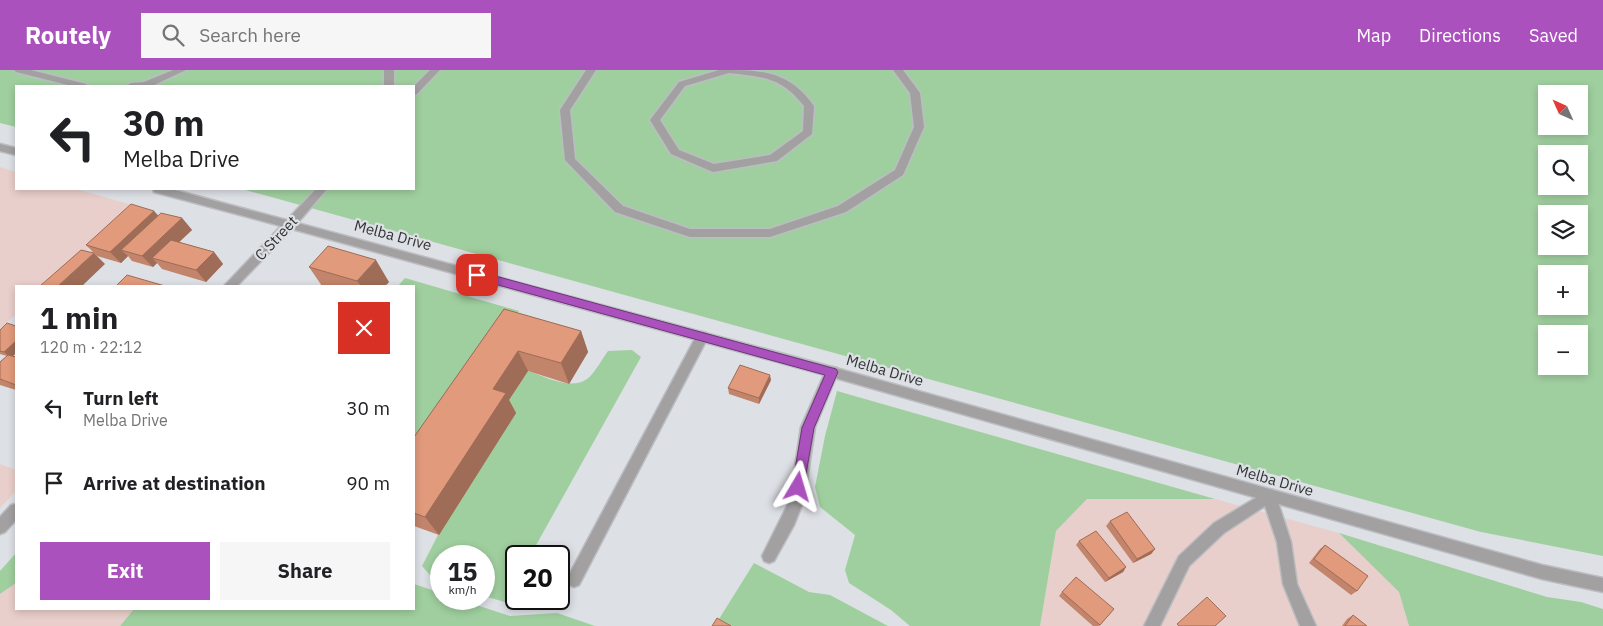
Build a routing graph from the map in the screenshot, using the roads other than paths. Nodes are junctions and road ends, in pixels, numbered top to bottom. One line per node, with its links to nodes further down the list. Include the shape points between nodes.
1 (20, 70): 8 (street)
2 (181, 70): 9 (street)
3 (389, 70): 10 (street)
4 (435, 70): 11 (street)
5 (591, 70): 6 (street, via 565,110 570,160 619,209 690,233 770,233 842,210 899,172 919,127 915,92)
6 (898, 70)
7 (776, 72): 7 (street, via 730,70 682,84 655,120 675,152 713,168 773,158 808,132 810,106 795,87)
8 (79, 85)
9 (138, 85)
10 (389, 85)
11 (415, 91)
12 (0, 147): 13 (street)
13 (15, 152)
14 (162, 190): 16 (street, Melba Drive)
15 (321, 190): 16 (street, C Street)
16 (290, 224): 17 (street, C Street); 18 (street, Melba Drive)
17 (231, 285)
18 (702, 337): 19 (street, Melba Drive); 24 (street)
19 (832, 372): 20 (street, Melba Drive); 23 (street, via 808,428 797,500)
20 (1269, 496): 25 (street, Melba Drive, via 1542,572); 26 (street, via 1219,528 1184,561); 27 (street, via 1284,542 1290,584)
21 (15, 511): 22 (street)
22 (0, 527)
23 (769, 556)
24 (574, 580)
25 (1603, 585)
26 (1152, 626)
27 (1308, 626)

